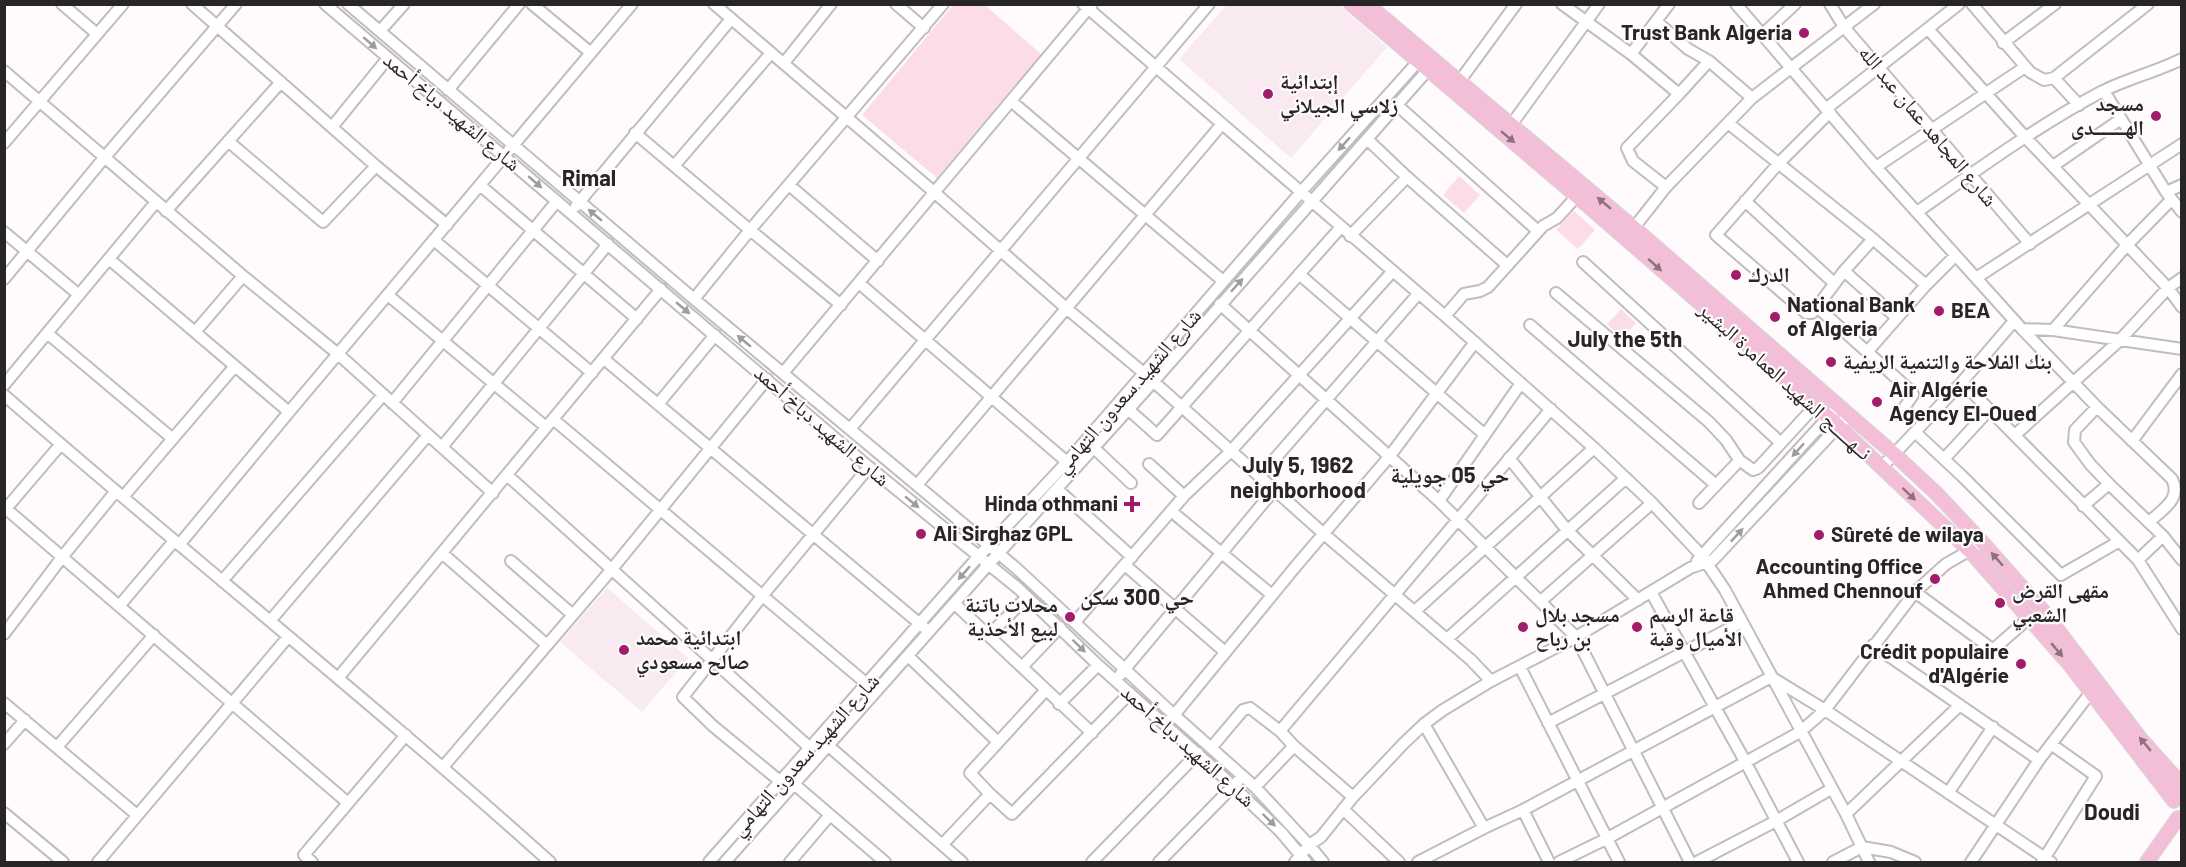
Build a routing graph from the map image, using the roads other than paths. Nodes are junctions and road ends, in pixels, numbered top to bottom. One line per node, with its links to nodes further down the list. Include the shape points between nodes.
1 (62, 4): 39 (street)
2 (123, 4): 39 (street)
3 (192, 4): 34 (street)
4 (236, 4): 34 (street)
5 (325, 4): 45 (street, شارع الشهيد دباخ أحمد, one-way to 45)
6 (348, 4): 38 (street, شارع الشهيد دباخ أحمد)
7 (404, 4): 38 (street)
8 (519, 4): 58 (street)
9 (532, 4): 42 (street)
10 (632, 4): 42 (street)
11 (714, 4): 31 (street)
12 (831, 4): 49 (street)
13 (896, 4): 36 (street)
14 (943, 4): 36 (street)
15 (1209, 4): 53 (street)
16 (1351, 4): 47 (main road, نــهـــــج الشهيد العمامرة البشير)
17 (1367, 4): 47 (main road, نــهـــــج الشهيد العمامرة البشير)
18 (1516, 4): 57 (street)
19 (1562, 4): 32 (street)
20 (1599, 4): 32 (street)
21 (1669, 4): 33 (street)
22 (1737, 4): 40 (street)
23 (1795, 4): 40 (street)
24 (1830, 4): 35 (street, شارع المجاهد عمان عبد الله)
25 (1874, 4): 35 (street)
26 (1959, 4): 37 (street)
27 (1972, 4): 41 (street)
28 (2055, 4): 41 (street)
29 (2148, 4): 55 (street)
30 (1088, 6): 53 (street); 64 (street)
31 (731, 19): 43 (street); 75 (street)
32 (1586, 22): 44 (street); 72 (street)
33 (1657, 22): 44 (street); 48 (street)
34 (217, 26): 56 (street); 83 (street)
35 (1844, 27): 50 (street); 51 (street, شارع المجاهد عمان عبد الله)
36 (924, 28): 68 (street)
37 (1928, 29): 51 (street); 60 (street)
38 (380, 31): 58 (street, شارع الشهيد دباخ أحمد)
39 (97, 34): 63 (street)
40 (1763, 34): 50 (street)
41 (2003, 43): 52 (street)
42 (591, 53): 81 (street)
43 (771, 53): 49 (street); 88 (street)
44 (1631, 54): 61 (street)
45 (388, 58): 73 (street); 82 (street, شارع الشهيد دباخ أحمد)
46 (2181, 59): 59 (street)
47 (1427, 61): 57 (main road, نــهـــــج الشهيد العمامرة البشير); 65 (street, شارع الشهيد سعدون التهامي); 98 (street, شارع الشهيد سعدون التهامي, one-way to 98); 99 (main road, نــهـــــج الشهيد العمامرة البشير, one-way to 99)
48 (1709, 61): 61 (street); 62 (street)
49 (784, 63): 68 (street)
50 (1790, 67): 62 (street); 67 (street)
51 (1879, 67): 67 (street); 74 (street, شارع المجاهد عمان عبد الله)
52 (2025, 67): 55 (street, via 2038,78); 60 (street)
53 (1156, 68): 71 (street); 84 (street)
54 (4, 71): 63 (street)
55 (2054, 78): 66 (street)
56 (281, 81): 73 (street); 78 (street)
57 (1459, 82): 72 (main road, نــهـــــج الشهيد العمامرة البشير)
58 (448, 90): 81 (street, شارع الشهيد دباخ أحمد)
59 (2104, 91): 66 (street); 69 (street)
60 (1986, 93): 74 (street); 76 (street)
61 (1679, 94): 96 (street, via 1627,148 1633,161)
62 (1752, 98): 70 (street)
63 (39, 101): 79 (street); 83 (street)
64 (1011, 101): 84 (street); 97 (street)
65 (1397, 105): 77 (street, شارع الشهيد سعدون التهامي); 116 (street)
66 (2079, 105): 76 (street)
67 (1828, 110): 85 (street); 90 (street)
68 (847, 118): 93 (street); 97 (street)
69 (2121, 119): 86 (street); 89 (street)
70 (1728, 123): 85 (street); 96 (street)
71 (1222, 124): 98 (street); 111 (street)
72 (1511, 125): 118 (main road, نــهـــــج الشهيد العمامرة البشير, one-way to 72)
73 (332, 128): 87 (street)
74 (1932, 130): 90 (street); 91 (street, شارع المجاهد عمان عبد الله)
75 (635, 133): 88 (street); 102 (street)
76 (2026, 138): 89 (street); 91 (street)
77 (1367, 139): 92 (street); 103 (street, شارع الشهيد سعدون التهامي)
78 (228, 141): 87 (street, via 322,222); 107 (street)
79 (4, 143)
80 (2181, 144): 86 (street)
81 (514, 145): 82 (street); 102 (street, شارع الشهيد دباخ أحمد)
82 (505, 157): 95 (street); 101 (street, شارع الشهيد دباخ أحمد, one-way to 101)
83 (104, 158): 105 (street); 126 (street)
84 (1077, 158): 111 (street); 125 (street)
85 (1778, 164): 104 (street); 120 (street)
86 (2150, 165): 100 (street); 106 (street)
87 (376, 166): 112 (street)
88 (674, 166): 114 (street)
89 (2053, 166): 106 (street)
90 (1876, 167): 108 (street)
91 (1970, 175): 108 (street); 123 (street, شارع المجاهد عمان عبد الله)
92 (1407, 177): 119 (street); 131 (street)
93 (789, 185): 114 (street); 129 (street)
94 (2181, 185): 100 (street)
95 (481, 186): 112 (street); 115 (street)
96 (1666, 187): 118 (street)
97 (934, 192): 125 (street); 129 (street)
98 (1301, 192): 103 (street); 140 (street, شارع الشهيد سعدون التهامي)
99 (1577, 196): 116 (street, via 1557,218); 118 (main road, نــهـــــج الشهيد العمامرة البشير)
100 (2169, 196): 109 (street); 124 (street)
101 (557, 201): 110 (street, شارع الشهيد دباخ أحمد); 115 (street)
102 (579, 201): 110 (street); 151 (street, شارع الشهيد دباخ أحمد, one-way to 102)
103 (1311, 201): 113 (street); 152 (street, شارع الشهيد سعدون التهامي, one-way to 103)
104 (1745, 201): 141 (street); 154 (street, via 1716,235 1806,313 1812,313)
105 (156, 202): 107 (street); 128 (street)
106 (2089, 205): 123 (street); 124 (street)
107 (166, 211): 136 (street)
108 (1917, 212): 127 (street)
109 (2181, 212)
110 (570, 213): 122 (street, شارع الشهيد دباخ أحمد)
111 (1144, 216): 140 (street); 156 (street)
112 (447, 225): 121 (street)
113 (1341, 227): 119 (street); 135 (street)
114 (750, 230): 151 (street); 153 (street)
115 (532, 231): 134 (street); 144 (street)
116 (1538, 231): 131 (street)
117 (4, 232): 126 (street)
118 (1630, 233): 196 (main road, نــهـــــج الشهيد العمامرة البشير, one-way to 196); 202 (main road, نــهـــــج الشهيد العمامرة البشير)
119 (1350, 236): 133 (street)
120 (1873, 239): 132 (street); 143 (street)
121 (435, 241): 144 (street); 150 (street)
122 (608, 244): 134 (street); 146 (street, شارع الشهيد دباخ أحمد)
123 (2030, 244): 137 (street)
124 (2127, 245): 145 (street); 164 (street)
125 (1000, 250): 156 (street); 170 (street)
126 (28, 251): 139 (street); 149 (street)
127 (1955, 256): 137 (street); 143 (street)
128 (110, 259): 149 (street); 166 (street)
129 (878, 261): 142 (street)
130 (1583, 262): 214 (street)
131 (1508, 265): 157 (street, via 1486,288 1464,294)
132 (1844, 271): 141 (street); 158 (street)
133 (1392, 272): 148 (street); 160 (street)
134 (584, 274): 159 (street); 163 (street)
135 (1299, 274): 160 (street); 165 (street)
136 (243, 276): 166 (street); 176 (street)
137 (1976, 278): 162 (street)
138 (2181, 278): 145 (street)
139 (4, 279)
140 (1223, 281): 183 (street, شارع الشهيد سعدون التهامي)
141 (1834, 283): 154 (street)
142 (859, 284): 153 (street); 170 (street)
143 (1926, 285): 158 (street)
144 (487, 286): 163 (street); 169 (street)
145 (2168, 288): 155 (street); 171 (street)
146 (661, 289): 159 (street); 168 (street, شارع الشهيد دباخ أحمد, one-way to 168)
147 (1556, 293): 225 (street, via 1709,422)
148 (1418, 294): 157 (street); 172 (street)
149 (79, 295): 167 (street)
150 (389, 296): 169 (street); 176 (street)
151 (694, 299): 180 (street, شارع الشهيد دباخ أحمد, one-way to 151)
152 (1220, 304): 165 (street); 183 (street, شارع الشهيد سعدون التهامي)
153 (841, 305): 180 (street)
154 (1816, 307): 175 (street)
155 (2181, 307)
156 (1066, 308): 183 (street); 192 (street)
157 (1445, 316): 173 (street)
158 (1897, 318): 175 (street)
159 (637, 319): 177 (street)
160 (1351, 320): 172 (street); 182 (street)
161 (1530, 325): 236 (street)
162 (2018, 325): 164 (street); 185 (street); 187 (street)
163 (539, 330): 179 (street); 188 (street)
164 (2053, 330): 171 (street)
165 (1250, 331): 182 (street); 198 (street)
166 (195, 332): 178 (street)
167 (47, 333): 189 (street); 212 (street)
168 (715, 335): 184 (street, شارع الشهيد دباخ أحمد); 195 (street)
169 (443, 340): 188 (street); 193 (street)
170 (925, 340): 192 (street); 207 (street)
171 (2119, 341): 174 (street); 187 (street)
172 (1377, 342): 190 (street); 194 (street)
173 (1475, 342): 186 (street); 190 (street)
174 (2181, 349)
175 (1868, 351): 204 (street, via 1913,393)
176 (338, 354): 193 (street); 203 (street)
177 (604, 359): 179 (street); 195 (street)
178 (235, 366): 203 (street); 212 (street)
179 (592, 373): 206 (street)
180 (783, 373): 207 (street, شارع الشهيد دباخ أحمد)
181 (2181, 374): 213 (street)
182 (1299, 375): 194 (street); 220 (street)
183 (1149, 378): 198 (street); 200 (street, شارع الشهيد سعدون التهامي); 226 (street, شارع الشهيد سعدون التهامي)
184 (767, 379): 217 (street); 228 (street, شارع الشهيد دباخ أحمد)
185 (1962, 382): 201 (street); 208 (street)
186 (1521, 383): 199 (street); 210 (street)
187 (2074, 383): 197 (street); 211 (street)
188 (495, 384): 206 (street); 216 (street)
189 (4, 385)
190 (1437, 394): 210 (street); 222 (street)
191 (4, 395): 215 (street)
192 (992, 396): 226 (street); 235 (street)
193 (387, 399): 209 (street); 277 (street)
194 (1326, 399): 222 (street); 231 (street)
195 (659, 403): 217 (street)
196 (1815, 406): 205 (main road, نــهـــــج الشهيد العمامرة البشير); 214 (street)
197 (2097, 407): 213 (street); 234 (street, via 2075,430 2073,442)
198 (1182, 408): 200 (street, via 1157,435); 220 (street)
199 (1551, 409): 219 (street); 223 (street)
200 (1128, 410): 218 (street, شارع الشهيد سعدون التهامي)
201 (1989, 410): 211 (street); 224 (street)
202 (1843, 411): 205 (street); 221 (main road, نــهـــــج الشهيد العمامرة البشير)
203 (289, 412): 259 (street)
204 (1899, 415)
205 (1833, 422): 229 (main road, نــهـــــج الشهيد العمامرة البشير); 269 (street)
206 (549, 423): 230 (street); 249 (street)
207 (850, 429): 235 (street, شارع الشهيد دباخ أحمد)
208 (1915, 432): 221 (street); 224 (street)
209 (428, 435): 216 (street); 292 (street)
210 (1485, 435): 244 (street)
211 (2015, 435): 247 (street)
212 (173, 439): 240 (street)
213 (2132, 441): 243 (street, via 2172,478)
214 (1782, 443): 225 (street, via 1756,470)
215 (61, 444): 240 (street); 248 (street)
216 (442, 447): 239 (street)
217 (712, 447): 249 (street); 254 (street)
218 (1094, 448): 233 (street); 237 (street, شارع الشهيد سعدون التهامي)
219 (1594, 448): 232 (street); 242 (street)
220 (1230, 452): 231 (street); 241 (street)
221 (1894, 454): 229 (street); 257 (main road, نــهـــــج الشهيد العمامرة البشير)
222 (1389, 457): 244 (street); 255 (street)
223 (1509, 458): 242 (street); 251 (street)
224 (1944, 459): 258 (street, via 2061,575)
225 (1740, 461): 236 (street)
226 (1067, 462): 260 (street, شارع الشهيد سعدون التهامي)
227 (1149, 464): 241 (street)
228 (869, 467): 254 (street); 268 (street, شارع الشهيد دباخ أحمد, one-way to 268)
229 (1881, 468): 262 (main road, نــهـــــج الشهيد العمامرة البشير, one-way to 262)
230 (507, 475): 239 (street); 275 (street)
231 (1259, 477): 238 (street)
232 (1626, 478): 245 (street); 253 (street)
233 (1131, 483)
234 (2109, 484): 247 (street); 252 (street)
235 (917, 485): 260 (street, شارع الشهيد دباخ أحمد)
236 (1716, 485): 246 (street)
237 (1057, 489): 264 (street, شارع الشهيد سعدون التهامي); 273 (street)
238 (1274, 490): 255 (street); 265 (street)
239 (493, 492): 263 (street)
240 (119, 494): 259 (street); 267 (street)
241 (1184, 496): 250 (street)
242 (1540, 496): 253 (street); 261 (street)
243 (2178, 496): 252 (street)
244 (1439, 501): 251 (street)
245 (1652, 503): 266 (street); 269 (street)
246 (1699, 503)
247 (2083, 506): 258 (street)
248 (5, 509): 267 (street)
249 (660, 509): 275 (street); 280 (street)
250 (1171, 511): 265 (street); 273 (street)
251 (1458, 518): 261 (street); 282 (street)
252 (2149, 522): 256 (street)
253 (1568, 530): 266 (street); 276 (street)
254 (814, 534): 280 (street); 296 (street)
255 (1324, 534): 281 (street); 282 (street)
256 (2163, 536): 270 (street); 271 (street)
257 (1982, 542): 262 (street); 363 (main road, نــهـــــج الشهيد العمامرة البشير, one-way to 257, via 2173,775 2044,612)
258 (2118, 542): 270 (street)
259 (177, 543): 277 (street); 286 (street)
260 (989, 545): 264 (street, شارع الشهيد دباخ أحمد); 268 (street, شارع الشهيد سعدون التهامي)
261 (1486, 546): 276 (street); 289 (street)
262 (1970, 551): 279 (street, via 1946,564); 291 (main road, نــهـــــج الشهيد العمامرة البشير)
263 (442, 553): 304 (street); 315 (street)
264 (999, 553): 274 (street, شارع الشهيد سعدون التهامي); 293 (street, شارع الشهيد دباخ أحمد)
265 (1221, 553): 281 (street); 288 (street)
266 (1593, 555): 284 (street); 285 (street)
267 (63, 556): 286 (street); 298 (street)
268 (978, 557): 274 (street, شارع الشهيد دباخ أحمد); 296 (street, شارع الشهيد سعدون التهامي, one-way to 296)
269 (1705, 559): 278 (street); 294 (street)
270 (2138, 560): 297 (street)
271 (2181, 560)
272 (511, 561): 290 (street)
273 (1128, 561): 288 (street); 293 (street)
274 (988, 565): 283 (street, شارع الشهيد دباخ أحمد); 287 (street, شارع الشهيد سعدون التهامي)
275 (612, 569): 290 (street); 309 (street)
276 (1515, 576): 285 (street); 303 (street)
277 (222, 581): 292 (street)
278 (1651, 592): 284 (street); 307 (street)
279 (1915, 592): 291 (street, via 1992,649); 305 (street)
280 (763, 595): 309 (street); 318 (street)
281 (1272, 595): 306 (street)
282 (1396, 595): 289 (street); 335 (street)
283 (1027, 597): 295 (street, شارع الشهيد دباخ أحمد); 300 (street)
284 (1638, 600): 302 (street)
285 (1541, 601): 302 (street)
286 (120, 604): 299 (street)
287 (955, 604): 296 (street, شارع الشهيد سعدون التهامي); 300 (street)
288 (1175, 609): 306 (street); 313 (street)
289 (1415, 611): 303 (street)
290 (573, 615): 304 (street)
291 (2030, 618): 320 (main road, نــهـــــج الشهيد العمامرة البشير, one-way to 320)
292 (270, 621): 301 (street)
293 (1075, 622): 313 (street, شارع الشهيد دباخ أحمد)
294 (1742, 622): 307 (street); 314 (street)
295 (1060, 627): 310 (street, شارع الشهيد دباخ أحمد, one-way to 310); 312 (street)
296 (925, 628): 308 (street, شارع الشهيد سعدون التهامي); 318 (street, شارع الشهيد سعدون التهامي)
297 (2181, 629)
298 (4, 634)
299 (154, 635): 323 (street); 345 (street)
300 (989, 635): 312 (street)
301 (288, 637): 315 (street); 323 (street)
302 (1576, 638): 311 (street); 322 (street)
303 (1447, 639): 317 (street)
304 (547, 645): 353 (street)
305 (1873, 645): 326 (street); 328 (street)
306 (1225, 652): 329 (street)
307 (1684, 652): 322 (street); 327 (street)
308 (908, 656): 340 (street); 343 (street, شارع الشهيد سعدون التهامي)
309 (713, 658): 346 (street); 356 (street, via 683,697)
310 (1098, 665): 316 (street, شارع الشهيد دباخ أحمد); 325 (street)
311 (1520, 667): 317 (street); 331 (street)
312 (1022, 668): 319 (street)
313 (1124, 670): 316 (street); 329 (street, شارع الشهيد دباخ أحمد)
314 (1771, 676): 327 (street); 328 (street); 336 (street)
315 (338, 678): 338 (street)
316 (1116, 680): 321 (street, شارع الشهيد دباخ أحمد)
317 (1491, 681): 332 (street)
318 (867, 684): 339 (street, شارع الشهيد سعدون التهامي)
319 (1045, 691): 325 (street); 340 (street)
320 (2091, 692): 342 (street); 363 (main road, نــهـــــج الشهيد العمامرة البشير)
321 (1130, 693): 333 (street, شارع الشهيد دباخ أحمد); 337 (street)
322 (1605, 693): 331 (street); 348 (street)
323 (232, 702): 365 (street); 371 (street)
324 (4, 703): 330 (street)
325 (1059, 704): 337 (street)
326 (1960, 705): 334 (street); 351 (street)
327 (1715, 706): 348 (street); 352 (street)
328 (1825, 710): 336 (street); 351 (street)
329 (1174, 715): 333 (street); 347 (street, شارع الشهيد دباخ أحمد)
330 (25, 720): 341 (street); 345 (street)
331 (1548, 723): 355 (street)
332 (1424, 724): 364 (street); 376 (street)
333 (1166, 725): 349 (street, شارع الشهيد دباخ أحمد)
334 (1993, 727): 350 (street); 361 (street)
335 (1280, 731): 344 (street); 347 (street, via 1250,708 1243,710)
336 (1800, 732): 352 (street); 360 (street)
337 (1092, 733): 362 (street, via 1012,814)
338 (406, 735): 353 (street); 365 (street)
339 (819, 738): 343 (street); 346 (street, شارع الشهيد سعدون التهامي)
340 (998, 742): 362 (street, via 970,773)
341 (4, 744)
342 (2051, 744): 350 (street); 382 (street, via 2096,776)
343 (829, 746): 357 (street, شارع الشهيد سعدون التهامي); 378 (street)
344 (1294, 746): 359 (street); 364 (street)
345 (57, 747): 371 (street)
346 (809, 747): 356 (street, شارع الشهيد سعدون التهامي)
347 (1211, 748): 354 (street, شارع الشهيد دباخ أحمد)
348 (1634, 750): 355 (street); 366 (street)
349 (1198, 753): 358 (street, شارع الشهيد دباخ أحمد); 390 (street)
350 (2039, 760): 375 (street)
351 (1902, 761): 361 (street); 370 (street)
352 (1746, 763): 366 (street); 374 (street)
353 (444, 767): 386 (street)
354 (1243, 775): 358 (street); 359 (street, شارع الشهيد دباخ أحمد)
355 (1577, 781): 368 (street); 377 (street)
356 (781, 782): 381 (street, شارع الشهيد سعدون التهامي)
357 (795, 784): 372 (street); 381 (street, شارع الشهيد سعدون التهامي)
358 (1233, 786): 380 (street, شارع الشهيد دباخ أحمد, one-way to 380); 391 (street)
359 (1256, 787): 380 (street, شارع الشهيد دباخ أحمد)
360 (1831, 789): 370 (street); 374 (street)
361 (1948, 793): 375 (street)
362 (990, 794): 378 (street)
363 (2179, 795): 373 (main road, via 2173,810)
364 (1353, 797): 367 (street)
365 (348, 803): 385 (street, via 303,855)
366 (1663, 808): 377 (street); 397 (street)
367 (1343, 809): 380 (street); 392 (street)
368 (1523, 810): 376 (street); 394 (street)
369 (4, 813): 383 (street)
370 (1846, 814): 379 (street)
371 (137, 815): 384 (street)
372 (830, 815): 387 (street); 388 (street)
373 (2180, 819): 404 (main road)
374 (1776, 821): 398 (street); 399 (street)
375 (1996, 825): 382 (street); 403 (street)
376 (1484, 828): 393 (street)
377 (1606, 839): 395 (street); 396 (street)
378 (943, 844): 389 (street)
379 (1862, 847): 400 (street); 401 (street); 402 (street, via 1891,852)
380 (1308, 858)
381 (718, 861)
382 (2046, 861)
383 (63, 862)
384 (98, 862)
385 (312, 862)
386 (550, 862)
387 (790, 862)
388 (885, 862)
389 (962, 862)
390 (1092, 862)
391 (1159, 862)
392 (1399, 862)
393 (1418, 862)
394 (1549, 862)
395 (1559, 862)
396 (1619, 862)
397 (1690, 862)
398 (1697, 862)
399 (1798, 862)
400 (1833, 862)
401 (1869, 862)
402 (1910, 862)
403 (1971, 862)
404 (2147, 862)

